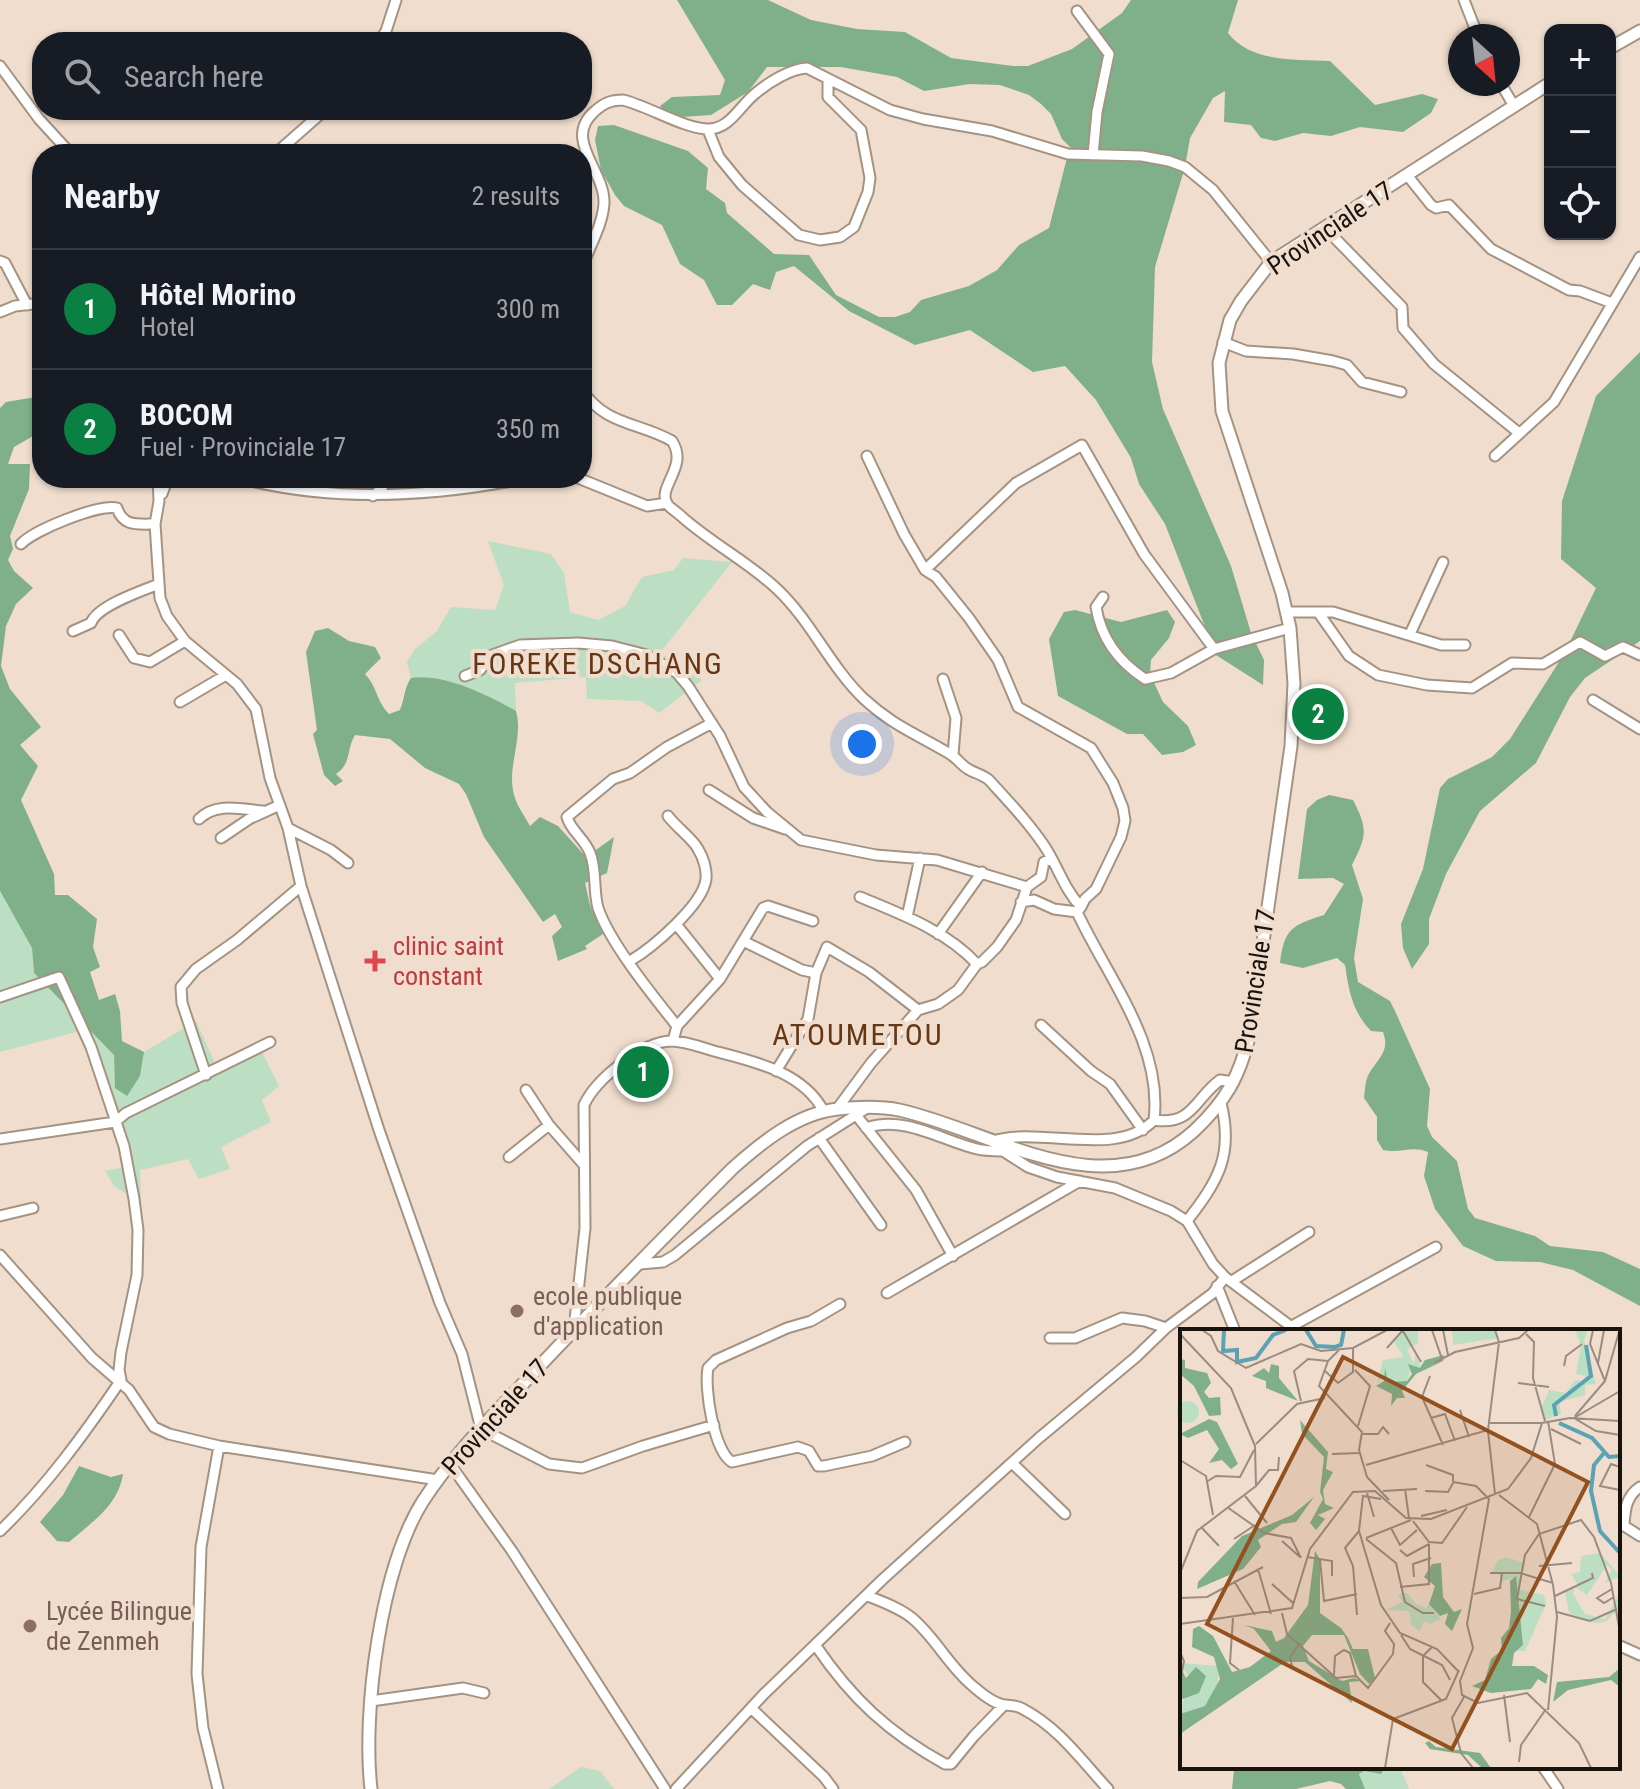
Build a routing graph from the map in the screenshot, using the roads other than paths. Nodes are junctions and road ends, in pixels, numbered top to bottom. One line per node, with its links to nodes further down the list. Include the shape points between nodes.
1 (396, 0): 6 (street)
2 (1464, 0): 4 (street)
3 (1077, 11): 22 (street, via 1109,54)
4 (1473, 24)
5 (1640, 31): 7 (main road)
6 (385, 32)
7 (1616, 45)
8 (0, 66): 13 (street)
9 (828, 79): 18 (street, via 799,68 755,93 724,125); 18 (street, via 828,97 861,130 870,178 854,227 840,237 799,235 742,185 719,157); 22 (street, via 890,110 992,131 1068,154)
10 (1544, 87): 12 (main road, Provinciale 17)
11 (1508, 96): 12 (street)
12 (1514, 106): 24 (main road, Provinciale 17)
13 (32, 109)
14 (592, 113): 18 (street, via 612,100 623,100)
15 (40, 120): 19 (street)
16 (314, 120): 20 (street)
17 (587, 120): 21 (street)
18 (708, 130)
19 (62, 144)
20 (286, 144)
21 (582, 144)
22 (1093, 155): 29 (street, via 1142,156 1185,167 1213,190)
23 (592, 164): 26 (street, via 604,203)
24 (1407, 175): 25 (main road, Provinciale 17); 30 (street, via 1431,205 1449,205 1491,249 1569,290)
25 (1326, 229): 29 (main road, Provinciale 17); 37 (street, via 1402,307 1403,328 1434,364)
26 (592, 244)
27 (1640, 257): 30 (street)
28 (0, 261): 32 (street)
29 (1271, 262): 34 (main road, Provinciale 17, via 1241,301)
30 (1612, 303): 37 (street, via 1554,402)
31 (32, 304): 32 (street)
32 (27, 305): 33 (street)
33 (0, 312)
34 (1223, 342): 35 (street, via 1246,351 1333,361 1347,365 1362,382); 55 (main road, Provinciale 17, via 1222,411)
35 (1401, 392)
36 (592, 404): 48 (street, via 603,414 672,441 678,458 665,493)
37 (1519, 433): 39 (street)
38 (867, 456): 52 (street)
39 (1495, 456)
40 (592, 482): 48 (street, via 647,506)
41 (158, 488): 47 (street)
42 (164, 488): 47 (street)
43 (292, 488): 46 (street)
44 (382, 488): 46 (street)
45 (472, 488): 46 (street)
46 (373, 496)
47 (159, 501): 49 (street)
48 (667, 503): 72 (street, via 779,591 863,698 895,725)
49 (155, 524): 50 (street, via 126,522 112,507 49,527); 53 (street)
50 (21, 544)
51 (1443, 562): 59 (street)
52 (925, 570): 63 (street, via 1016,483 1082,445 1144,554); 89 (street, via 936,577 998,660 1018,707 1091,748 1113,783 1125,821 1121,837 1096,889)
53 (159, 584): 58 (street, via 110,606); 61 (street, via 167,616)
54 (1103, 597): 63 (street, via 1096,607 1099,625 1122,662 1145,679 1171,673)
55 (1286, 612): 56 (street); 57 (main road, Provinciale 17)
56 (1318, 612): 59 (street); 64 (street, via 1349,656 1378,675 1427,685 1472,688 1512,663 1543,664 1580,642 1605,656 1623,647)
57 (1290, 628): 63 (street); 107 (main road, Provinciale 17, via 1291,746 1250,1033)
58 (73, 631)
59 (1410, 634): 62 (street, via 1441,645)
60 (119, 635): 61 (street, via 134,658 150,662)
61 (185, 641): 65 (street)
62 (1465, 645)
63 (1214, 649)
64 (1640, 655)
65 (226, 675): 69 (street); 74 (street, via 256,709)
66 (465, 676): 70 (street, via 480,670 492,655 520,645 612,646 647,655 677,673)
67 (943, 679): 72 (street, via 956,718)
68 (1593, 700): 71 (street)
69 (180, 702)
70 (712, 723): 79 (street, via 744,787); 95 (street, via 613,779 567,817 590,852 599,911)
71 (1640, 729)
72 (953, 755): 82 (street, via 965,768 988,778)
73 (709, 790): 79 (street, via 753,818)
74 (280, 805): 75 (street); 78 (street)
75 (263, 811): 77 (street, via 216,808); 80 (street)
76 (668, 816): 92 (street, via 699,849 706,871 704,888)
77 (199, 819)
78 (288, 828): 83 (street); 85 (street)
79 (788, 830): 81 (street, via 811,843)
80 (221, 838)
81 (920, 858): 84 (street); 90 (street)
82 (1052, 859): 86 (street); 89 (street)
83 (348, 863)
84 (982, 872): 86 (street); 93 (street)
85 (301, 886): 106 (street, via 196,969 181,987); 145 (street, via 379,1130 462,1354)
86 (1027, 887): 88 (street)
87 (860, 897): 90 (street)
88 (1021, 902): 89 (street); 96 (street, via 1008,933)
89 (1079, 910): 114 (street, via 1141,1033)
90 (907, 917): 93 (street)
91 (813, 921): 94 (street, via 768,906)
92 (676, 924): 95 (street); 98 (street)
93 (938, 934): 96 (street)
94 (743, 941): 97 (street); 98 (street)
95 (630, 961): 102 (street)
96 (977, 964): 100 (street, via 958,990)
97 (816, 973): 100 (street, via 827,947); 105 (street, via 808,1019)
98 (720, 979): 102 (street)
99 (0, 997): 115 (street, via 59,977 91,1047)
100 (918, 1010): 111 (street)
101 (1041, 1025): 118 (street, via 1110,1084)
102 (677, 1026): 103 (street)
103 (673, 1041): 105 (street); 123 (street, via 643,1049 588,1095)
104 (270, 1042): 106 (street)
105 (776, 1071): 112 (street, via 808,1089)
106 (206, 1075): 115 (street)
107 (1234, 1082): 109 (main road, Provinciale 17); 114 (street, via 1220,1080 1181,1118)
108 (526, 1090): 116 (street)
109 (1221, 1103): 121 (main road, Provinciale 17, via 1182,1141 1135,1161 1087,1166); 127 (street, via 1226,1122 1223,1161)
110 (867, 1108): 111 (main road, Provinciale 17); 113 (street); 121 (main road, Provinciale 17, via 898,1109)
111 (837, 1109): 112 (main road, Provinciale 17)
112 (824, 1112): 133 (main road, Provinciale 17, via 758,1146)
113 (856, 1115): 117 (street); 119 (street)
114 (1154, 1120): 118 (street)
115 (115, 1122): 120 (street); 143 (street, via 138,1230 137,1275 121,1352)
116 (549, 1125): 122 (street); 123 (street)
117 (866, 1128): 121 (street, via 899,1124 979,1149); 132 (street, via 916,1190)
118 (1143, 1130): 121 (street, via 1089,1141 1019,1135)
119 (819, 1138): 128 (street); 133 (street, via 675,1255)
120 (0, 1139)
121 (997, 1145): 124 (street, via 1028,1167)
122 (509, 1157)
123 (584, 1165): 140 (street, via 585,1228)
124 (1080, 1181): 127 (street, via 1115,1188); 132 (street)
125 (33, 1208): 126 (street)
126 (0, 1216)
127 (1187, 1221): 134 (street)
128 (881, 1225)
129 (1309, 1232): 134 (street)
130 (1436, 1247): 139 (street)
131 (0, 1255): 143 (street, via 92,1358)
132 (953, 1256): 136 (street)
133 (640, 1264): 140 (main road, Provinciale 17)
134 (1228, 1279): 135 (street); 139 (street)
135 (1217, 1286): 138 (street); 141 (street)
136 (887, 1293)
137 (840, 1304): 144 (street, via 716,1360 706,1377)
138 (1166, 1328): 142 (street, via 1122,1318 1075,1338); 148 (street)
139 (1294, 1328)
140 (574, 1329): 145 (main road, Provinciale 17)
141 (1234, 1329)
142 (1050, 1338)
143 (121, 1380): 147 (street, via 154,1427); 154 (street, via 87,1430)
144 (714, 1425): 145 (street, via 582,1468 549,1464); 146 (street, via 722,1453 732,1462 798,1447 824,1466 872,1456)
145 (481, 1429): 149 (main road, Provinciale 17)
146 (905, 1442)
147 (219, 1446): 150 (street); 165 (street, via 201,1547 197,1674)
148 (1012, 1463): 152 (street); 156 (street)
149 (450, 1464): 150 (main road, Provinciale 17); 167 (street)
150 (438, 1480): 161 (main road, Provinciale 17, via 405,1536 396,1565)
151 (1640, 1487): 153 (street, via 1631,1493)
152 (1065, 1514)
153 (1621, 1524): 155 (street)
154 (0, 1531)
155 (1640, 1536)
156 (868, 1596): 157 (street); 162 (street, via 909,1615 952,1668)
157 (816, 1646): 162 (street, via 877,1720 945,1764 951,1764); 163 (street)
158 (1620, 1646): 159 (street)
159 (1640, 1655)
160 (484, 1693): 161 (street, via 463,1688)
161 (371, 1701): 166 (main road, Provinciale 17)
162 (1004, 1705): 170 (street, via 1013,1704 1042,1720)
163 (751, 1708): 168 (street); 169 (street)
164 (1544, 1769): 171 (street)
165 (218, 1789)
166 (371, 1789)
167 (665, 1789)
168 (676, 1789)
169 (833, 1789)
170 (1108, 1789)
171 (1558, 1789)

